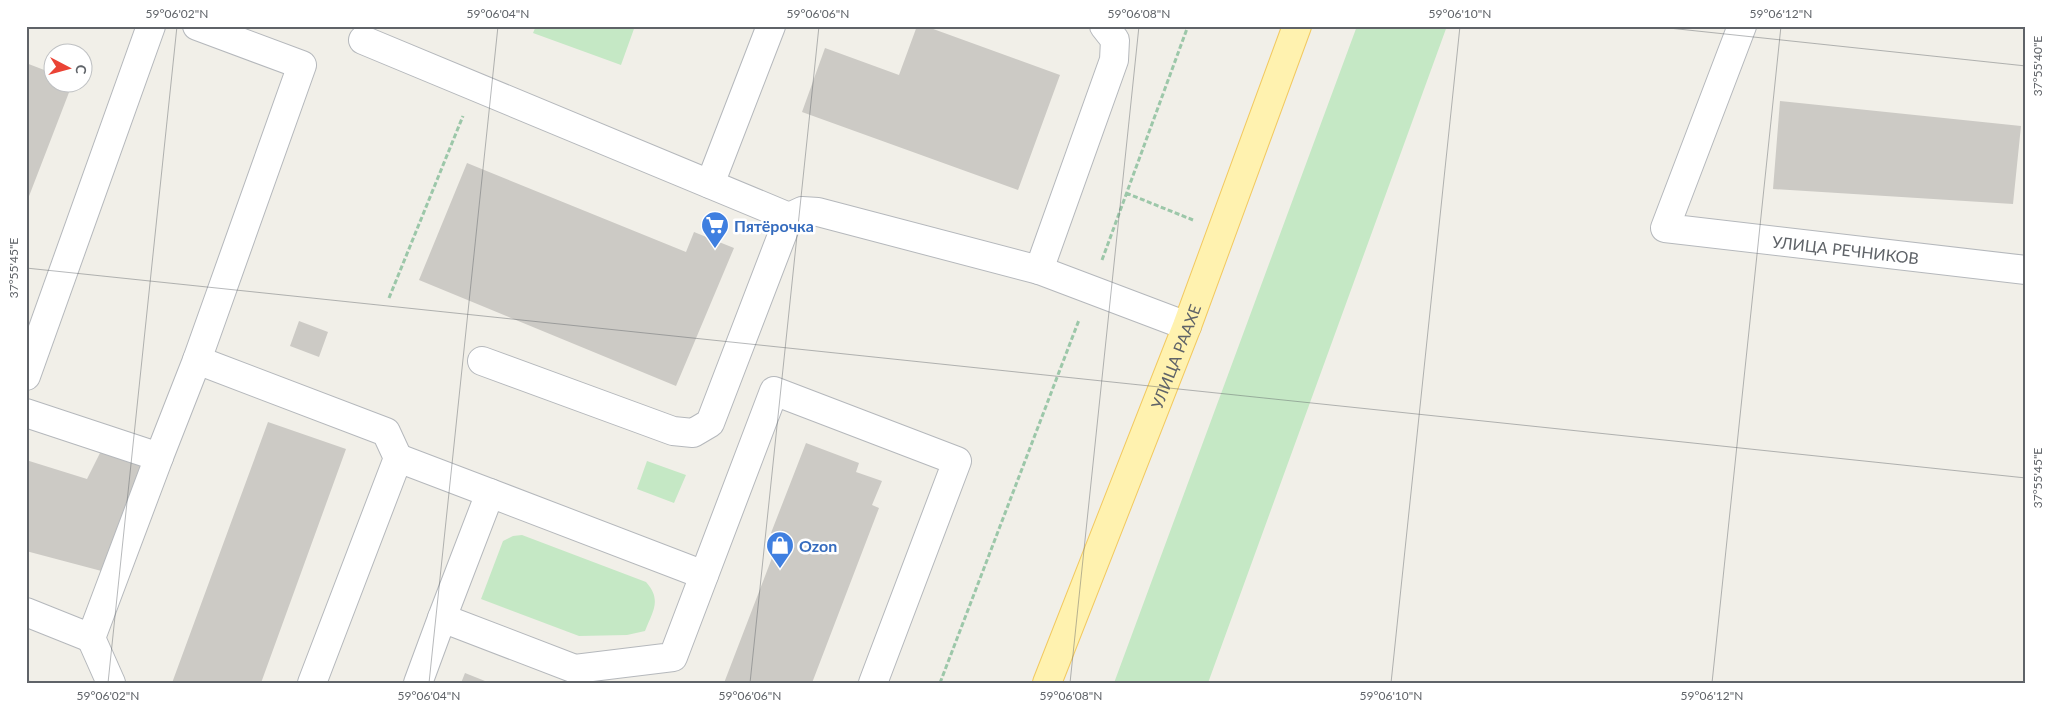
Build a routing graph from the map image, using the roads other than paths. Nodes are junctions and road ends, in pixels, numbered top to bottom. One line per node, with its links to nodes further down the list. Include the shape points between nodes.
1 (151, 26): 15 (street)
2 (196, 26): 13 (street, via 302,65)
3 (771, 26): 8 (street)
4 (1104, 26): 10 (street, via 1115,40 1114,60)
5 (1297, 26): 12 (main road, УЛИЦА РААХЕ)
6 (1742, 26): 11 (street, УЛИЦА РЕЧНИКОВ, via 1665,228)
7 (363, 40): 8 (street)
8 (710, 184): 9 (street)
9 (790, 217): 10 (street, via 802,211 818,212); 14 (street, via 710,423 693,433 673,431)
10 (1039, 270): 12 (street)
11 (2026, 270)
12 (1187, 326): 28 (main road, УЛИЦА РААХЕ)
13 (197, 360): 17 (street); 18 (street, via 386,432)
14 (482, 361)
15 (26, 376)
16 (26, 413): 17 (street)
17 (159, 457): 23 (street)
18 (398, 458): 19 (street); 25 (street)
19 (490, 493): 20 (street); 22 (street)
20 (704, 575): 22 (street, via 673,657 574,669); 27 (street, via 774,391 957,462)
21 (26, 612): 23 (street)
22 (442, 618): 26 (street)
23 (91, 638): 24 (street)
24 (111, 683)
25 (312, 683)
26 (418, 683)
27 (873, 683)
28 (1047, 683)

